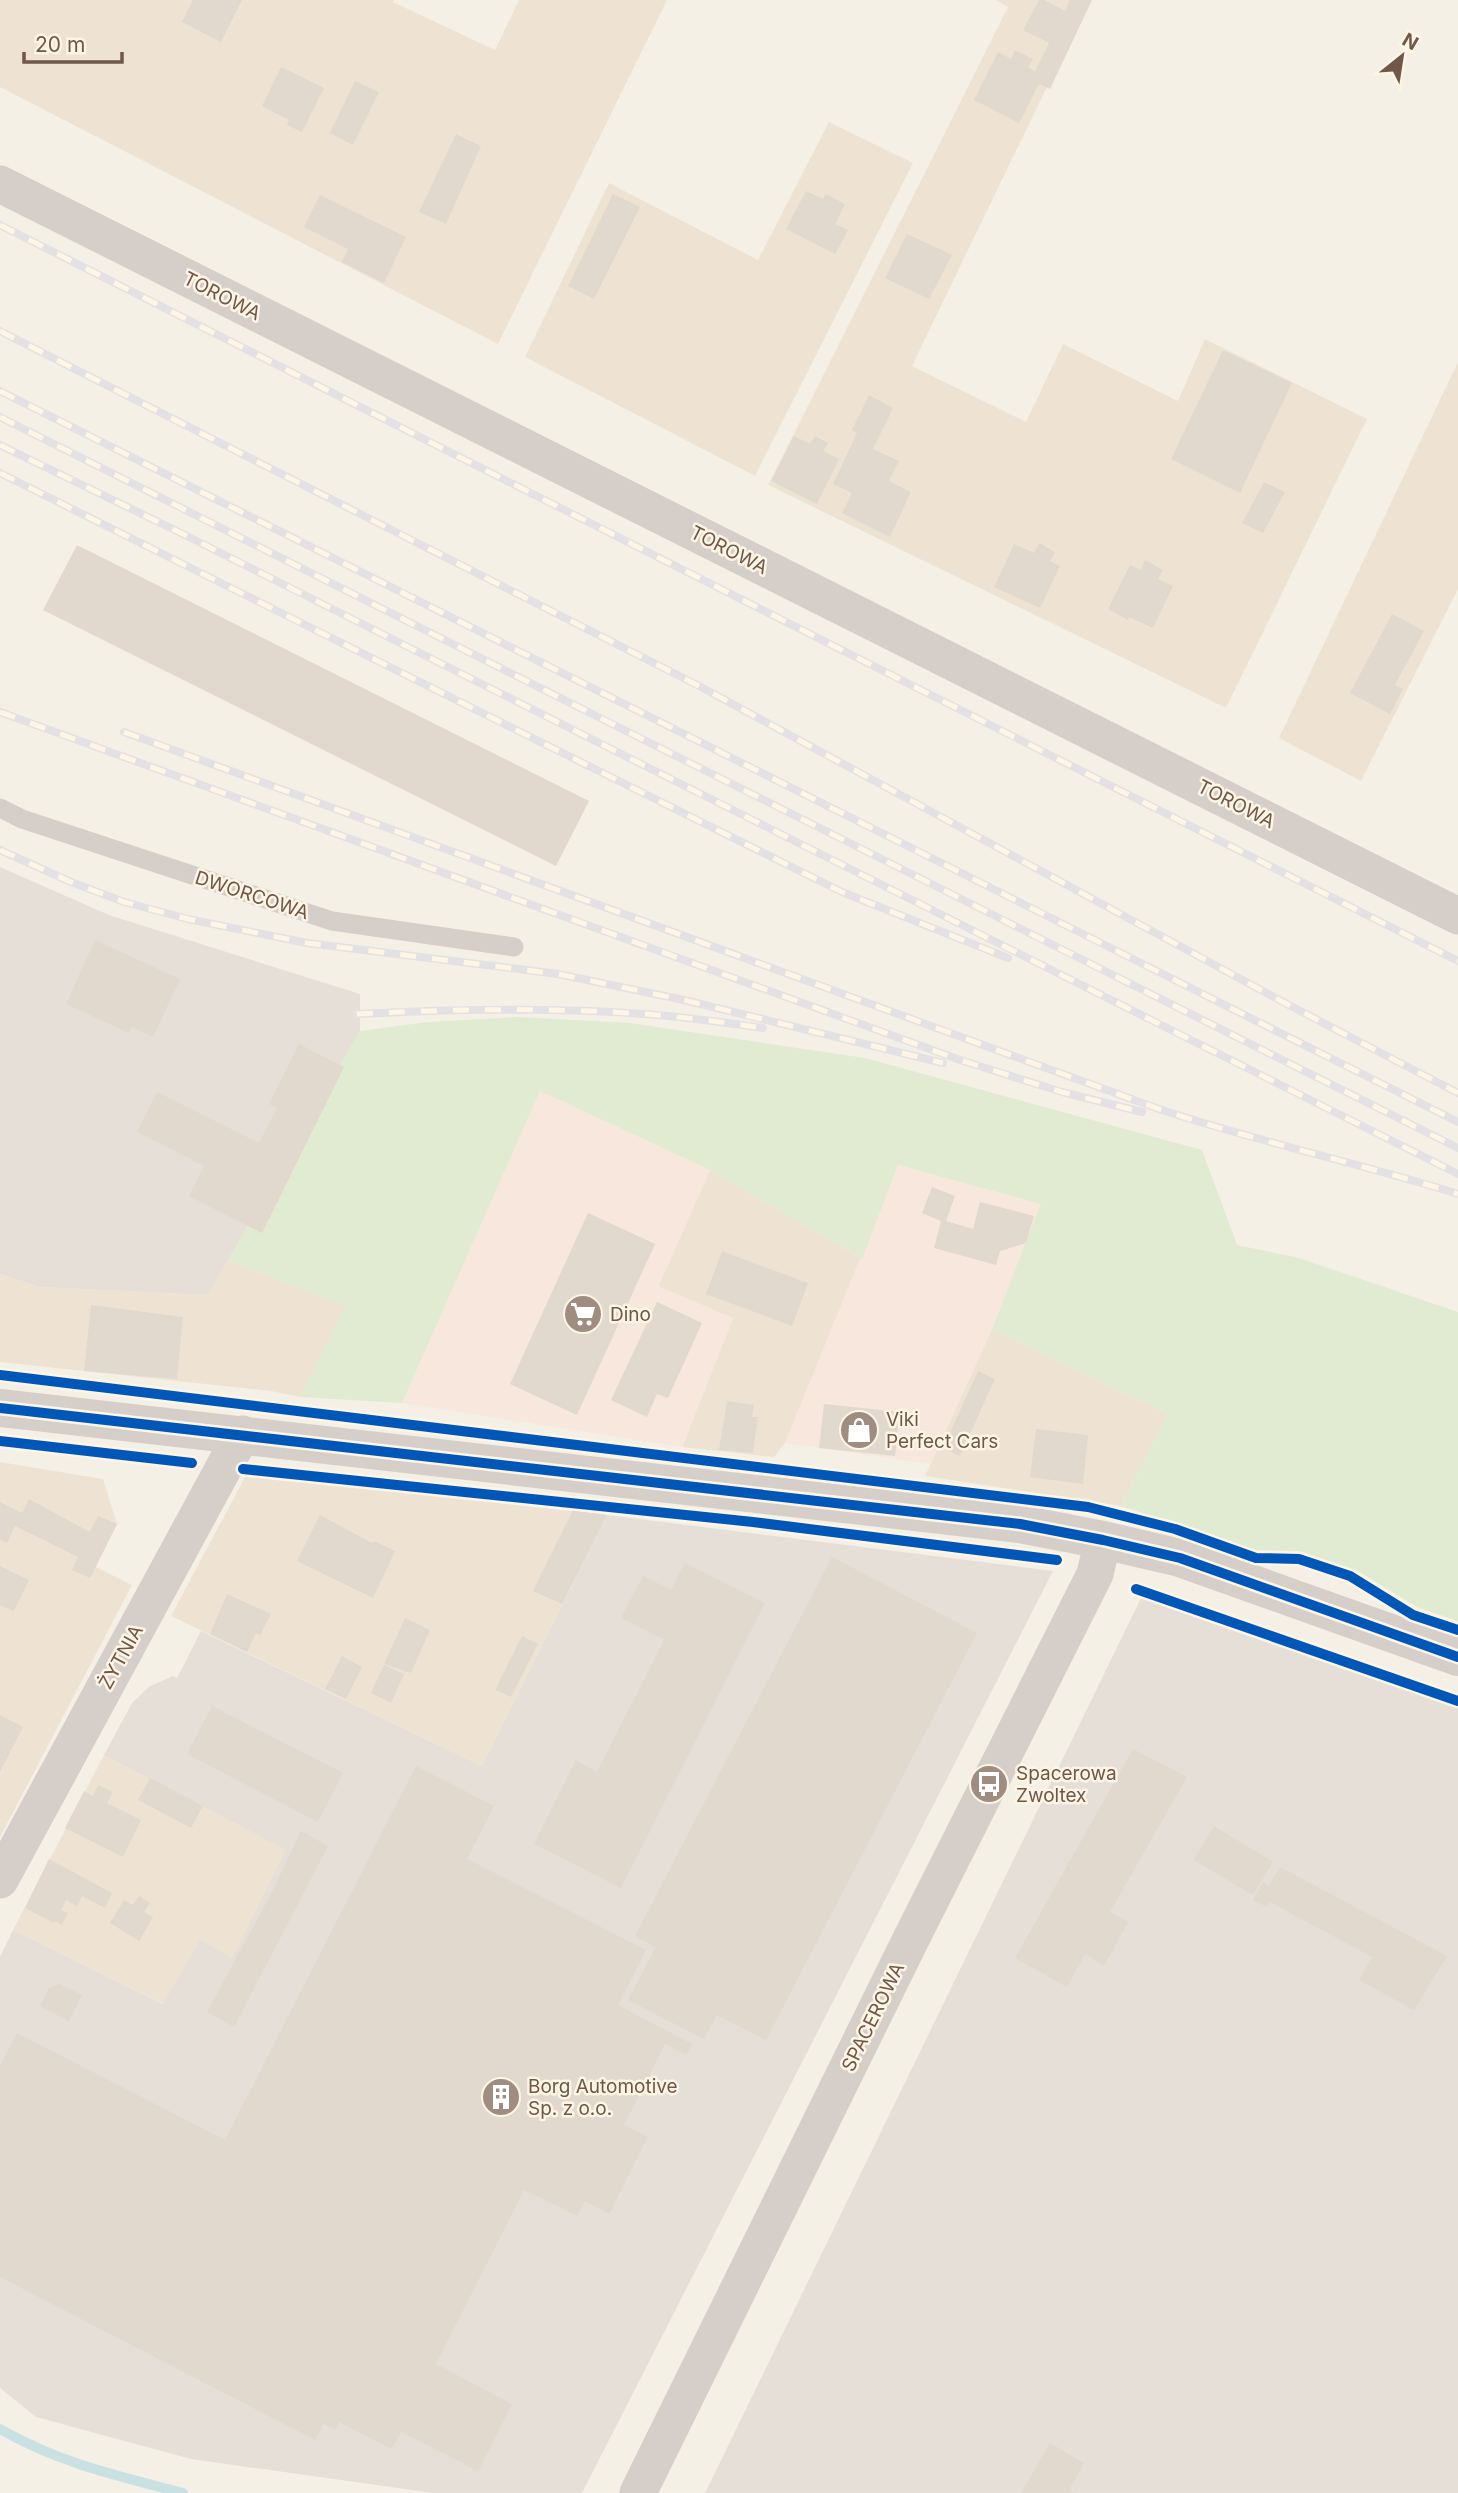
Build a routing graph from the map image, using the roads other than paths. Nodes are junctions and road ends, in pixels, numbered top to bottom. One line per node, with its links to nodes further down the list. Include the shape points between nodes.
1 (0, 184): 3 (street, TOROWA)
2 (0, 808): 4 (lane, DWORCOWA, via 332,922)
3 (1458, 916)
4 (514, 947)
5 (0, 1408): 6 (street)
6 (242, 1434): 7 (street, via 1020,1524); 9 (street, ŻYTNIA)
7 (1103, 1540): 8 (street, via 1180,1558); 10 (street, SPACEROWA, via 1095,1574)
8 (1458, 1657)
9 (0, 1880)
10 (638, 2493)

